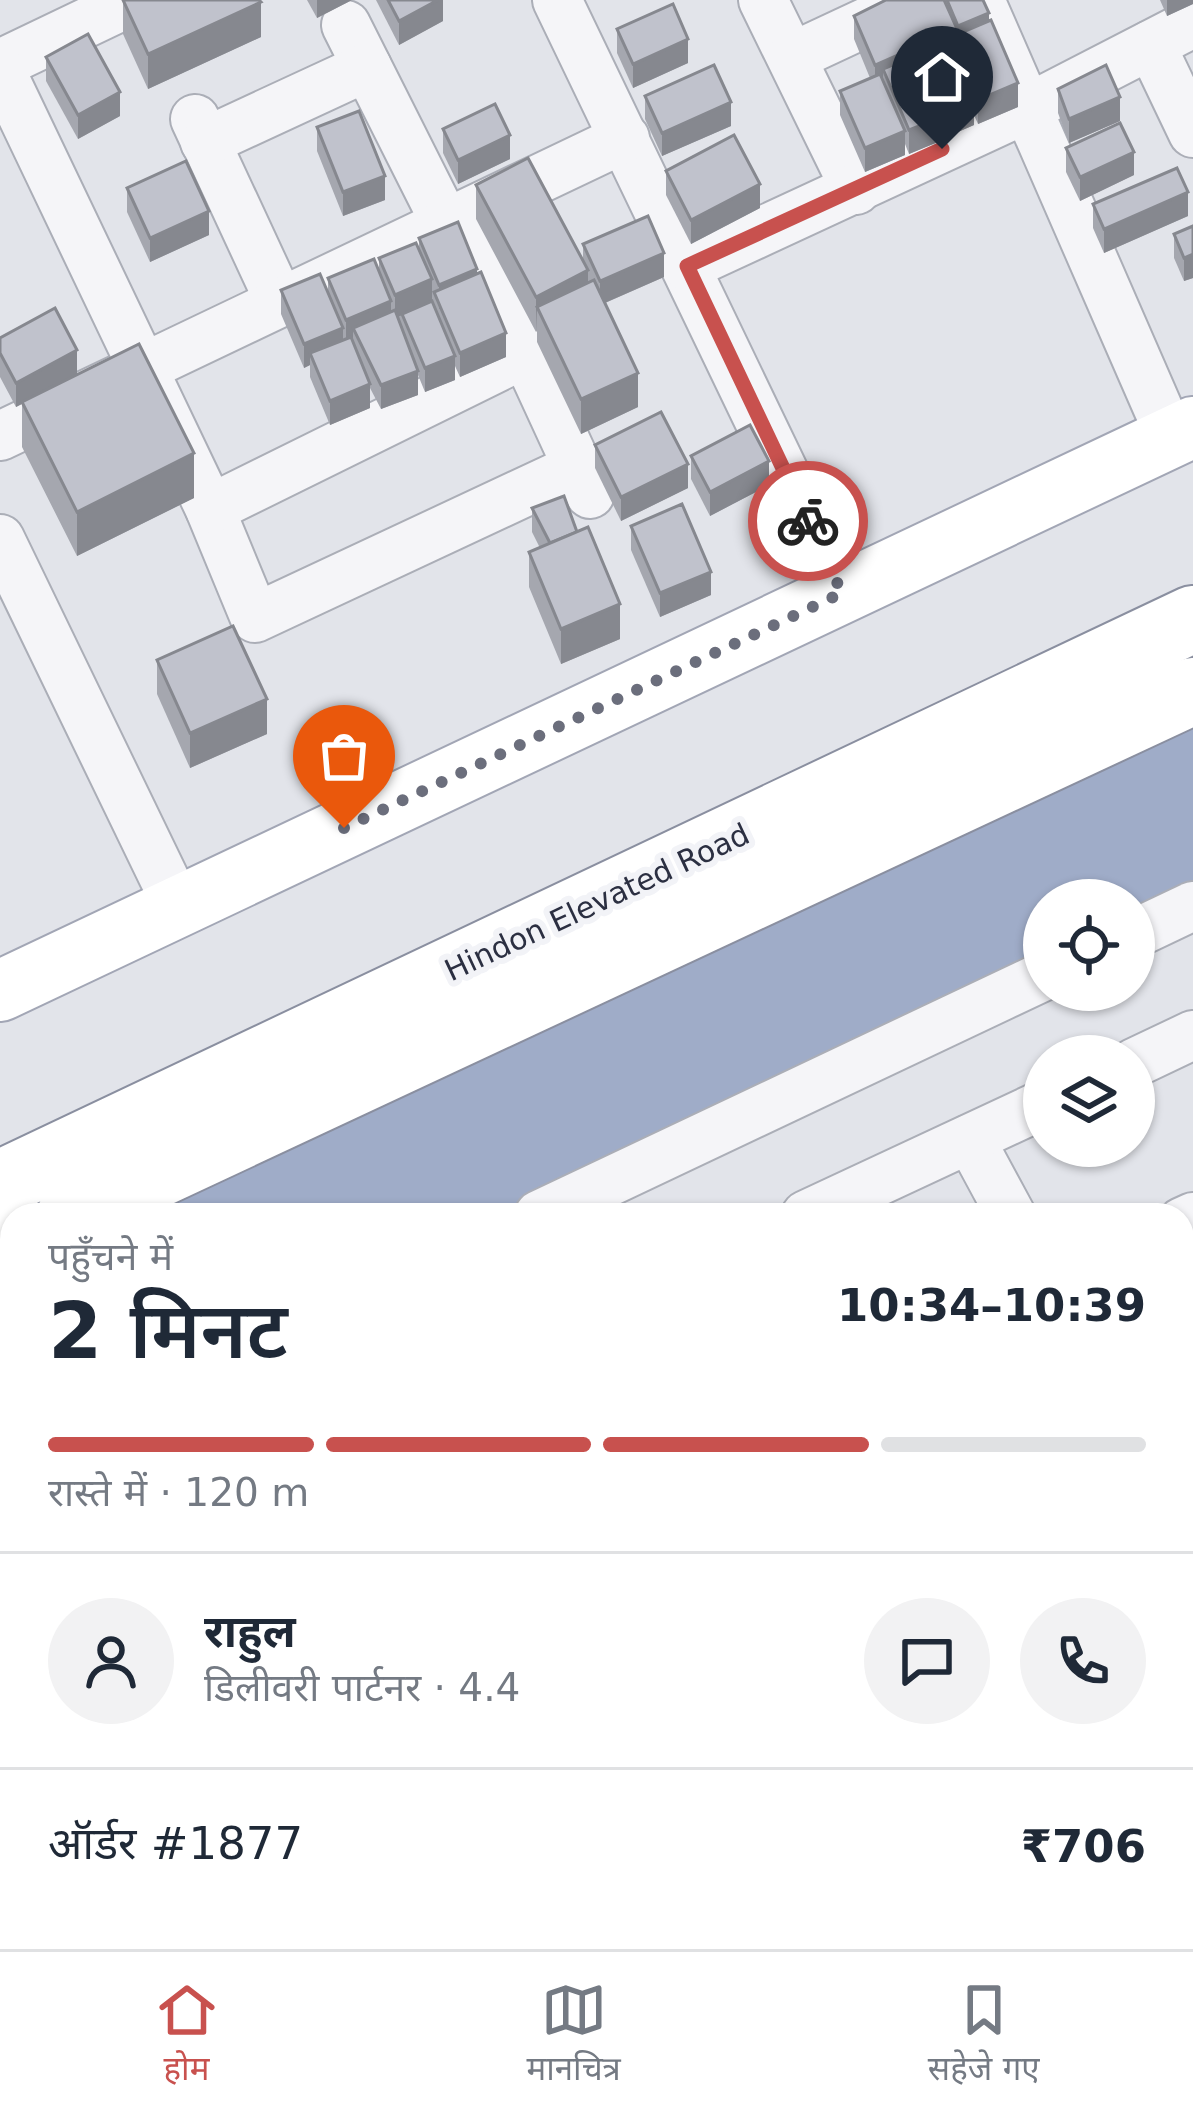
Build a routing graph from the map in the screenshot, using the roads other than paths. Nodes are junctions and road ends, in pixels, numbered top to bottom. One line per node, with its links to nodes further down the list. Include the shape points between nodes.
1 (134, 0): 8 (street)
2 (557, 0): 11 (street)
3 (763, 0): 7 (street)
4 (914, 0): 7 (street)
5 (980, 0): 9 (street)
6 (1172, 34): 9 (street); 10 (street)
7 (792, 57): 12 (street)
8 (0, 66): 17 (street)
9 (1028, 108): 12 (street); 18 (street)
10 (1193, 133)
11 (626, 138): 13 (street); 14 (street)
12 (856, 190): 14 (street)
13 (454, 220): 15 (street); 15 (street, via 357,46 200,130); 16 (street)
14 (687, 266): 22 (street)
15 (279, 300): 17 (street)
16 (528, 352): 20 (street); 20 (street, via 584,481 254,618)
17 (143, 368): 19 (street); 20 (street)
18 (1182, 432): 22 (main road)
19 (0, 436)
20 (210, 509)
21 (0, 539): 26 (street)
22 (842, 593): 26 (main road)
23 (1193, 619): 34 (highway, Hindon Elevated Road)
24 (1193, 691): 35 (highway, Hindon Elevated Road)
25 (1193, 906): 27 (street)
26 (178, 907): 29 (main road)
27 (1155, 924)
28 (1023, 986): 36 (street)
29 (0, 991)
30 (1193, 1035): 31 (street)
31 (1155, 1053)
32 (1023, 1114): 33 (street)
33 (970, 1139): 37 (street); 38 (street)
34 (0, 1184)
35 (96, 1203)
36 (564, 1203)
37 (832, 1203)
38 (1005, 1203)

